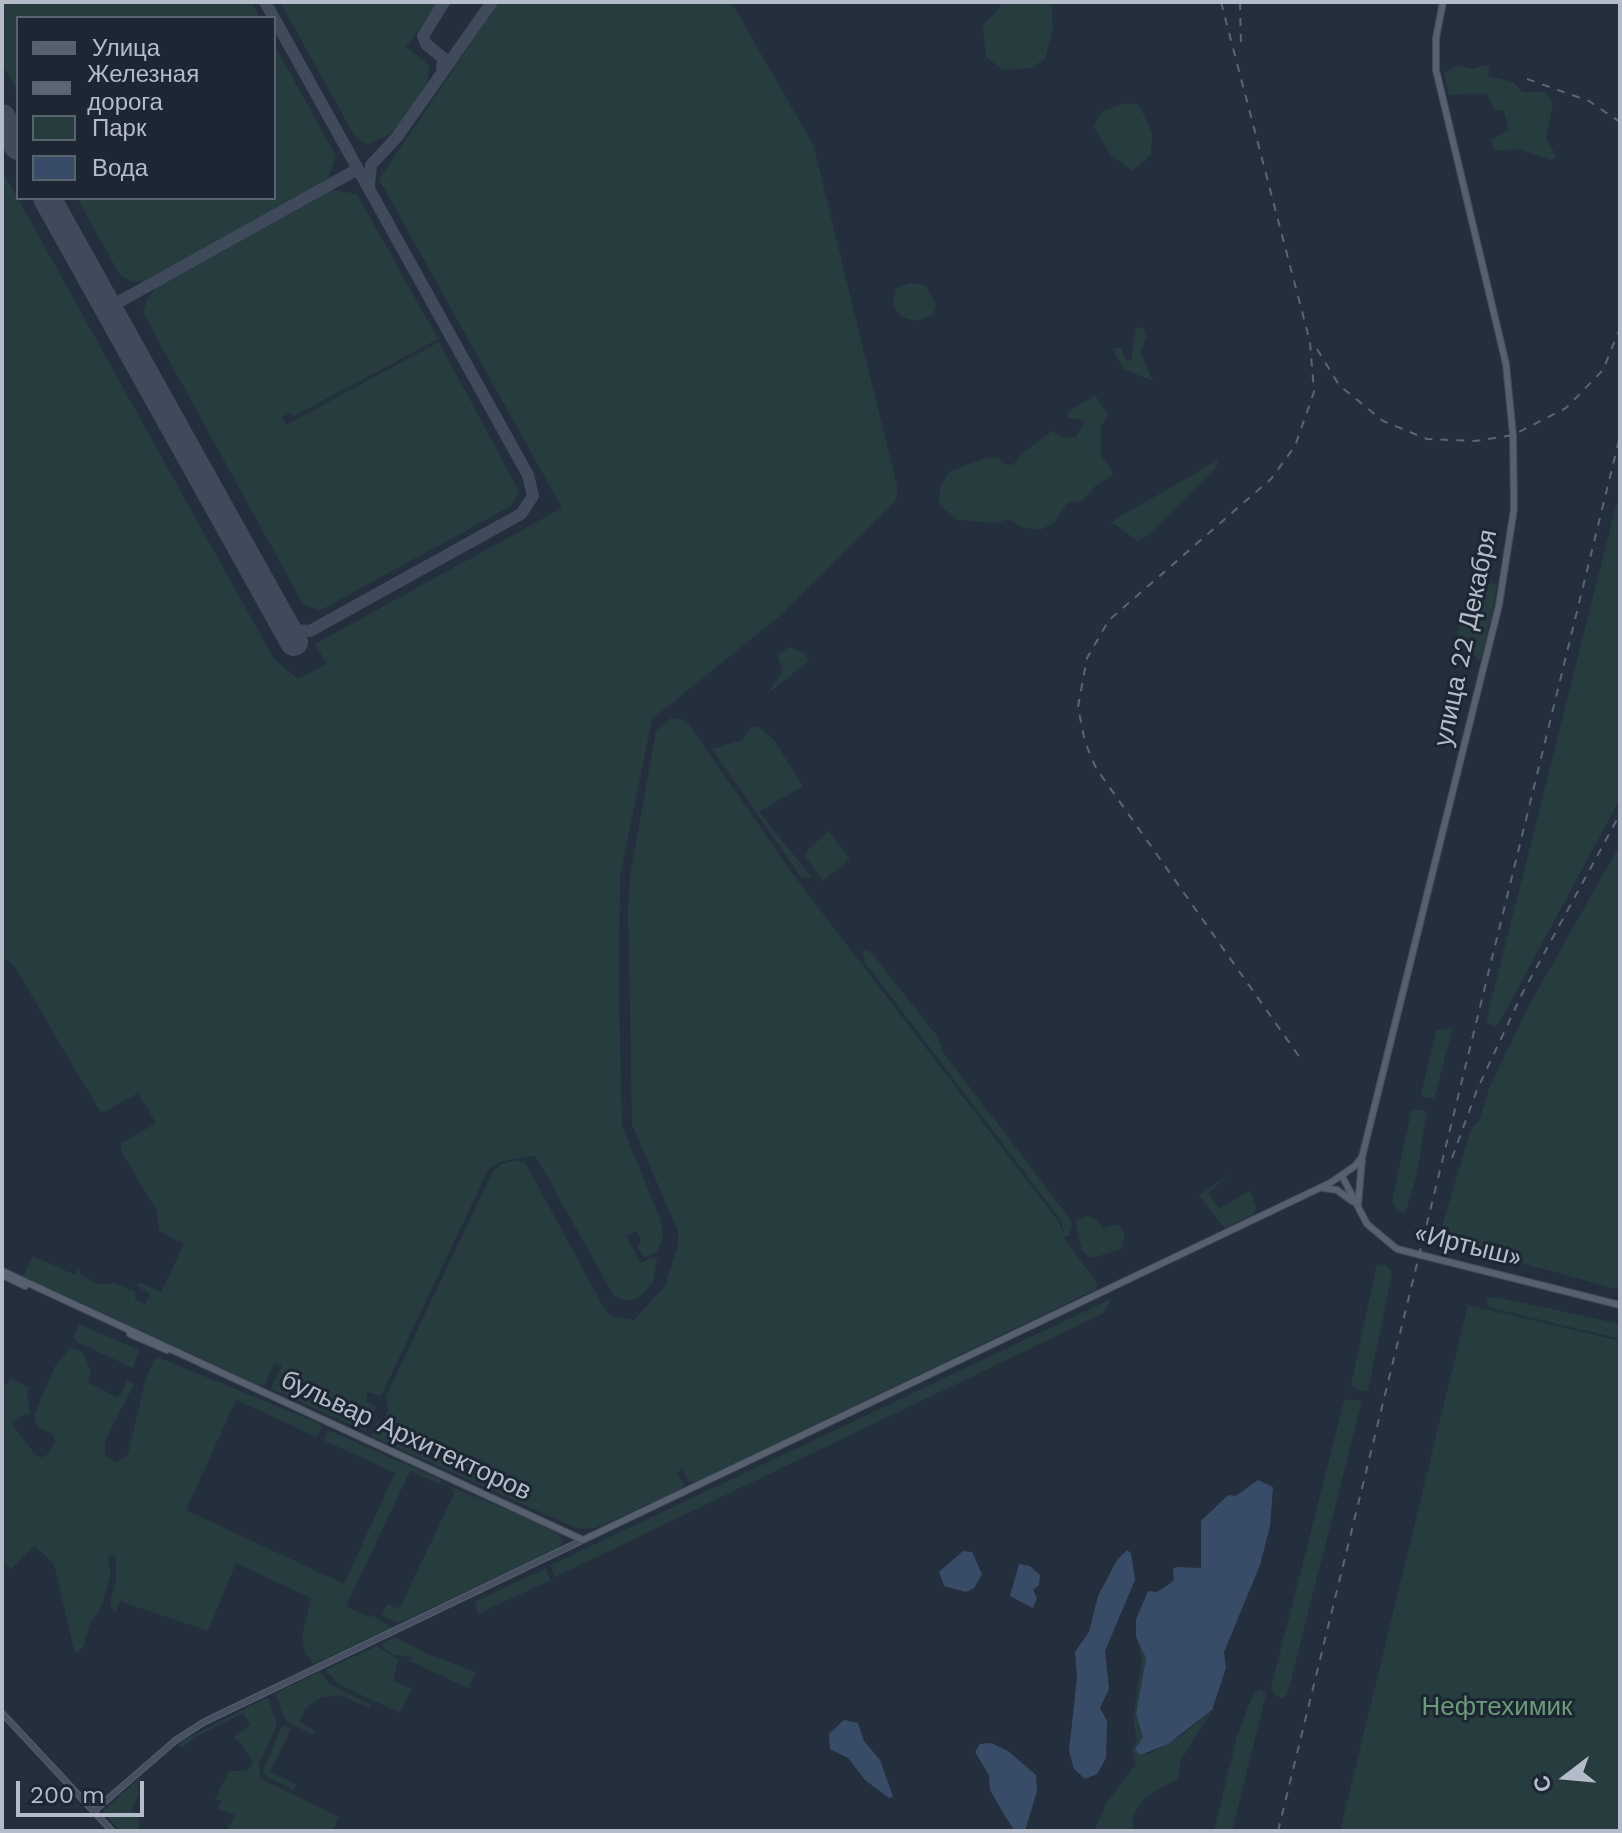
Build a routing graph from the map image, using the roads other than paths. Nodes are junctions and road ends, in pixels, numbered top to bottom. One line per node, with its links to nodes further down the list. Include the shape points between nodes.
1 (1443, 2): 2 (main road, улица 22 Декабря, via 1436,70 1502,341 1512,406 1515,495 1499,605)
2 (1362, 1157): 3 (main road); 5 (main road, улица 22 Декабря)
3 (1342, 1176): 4 (main road); 5 (main road, «Иртыш»)
4 (1316, 1190): 5 (main road, via 1337,1190); 8 (main road)
5 (1359, 1211): 7 (main road, «Иртыш», via 1373,1232 1404,1252)
6 (2, 1273): 8 (main road, бульвар Архитекторов)
7 (1620, 1305)
8 (583, 1540): 10 (main road, via 204,1722)
9 (2, 1713): 10 (main road)
10 (94, 1811): 11 (main road)
11 (112, 1831)

